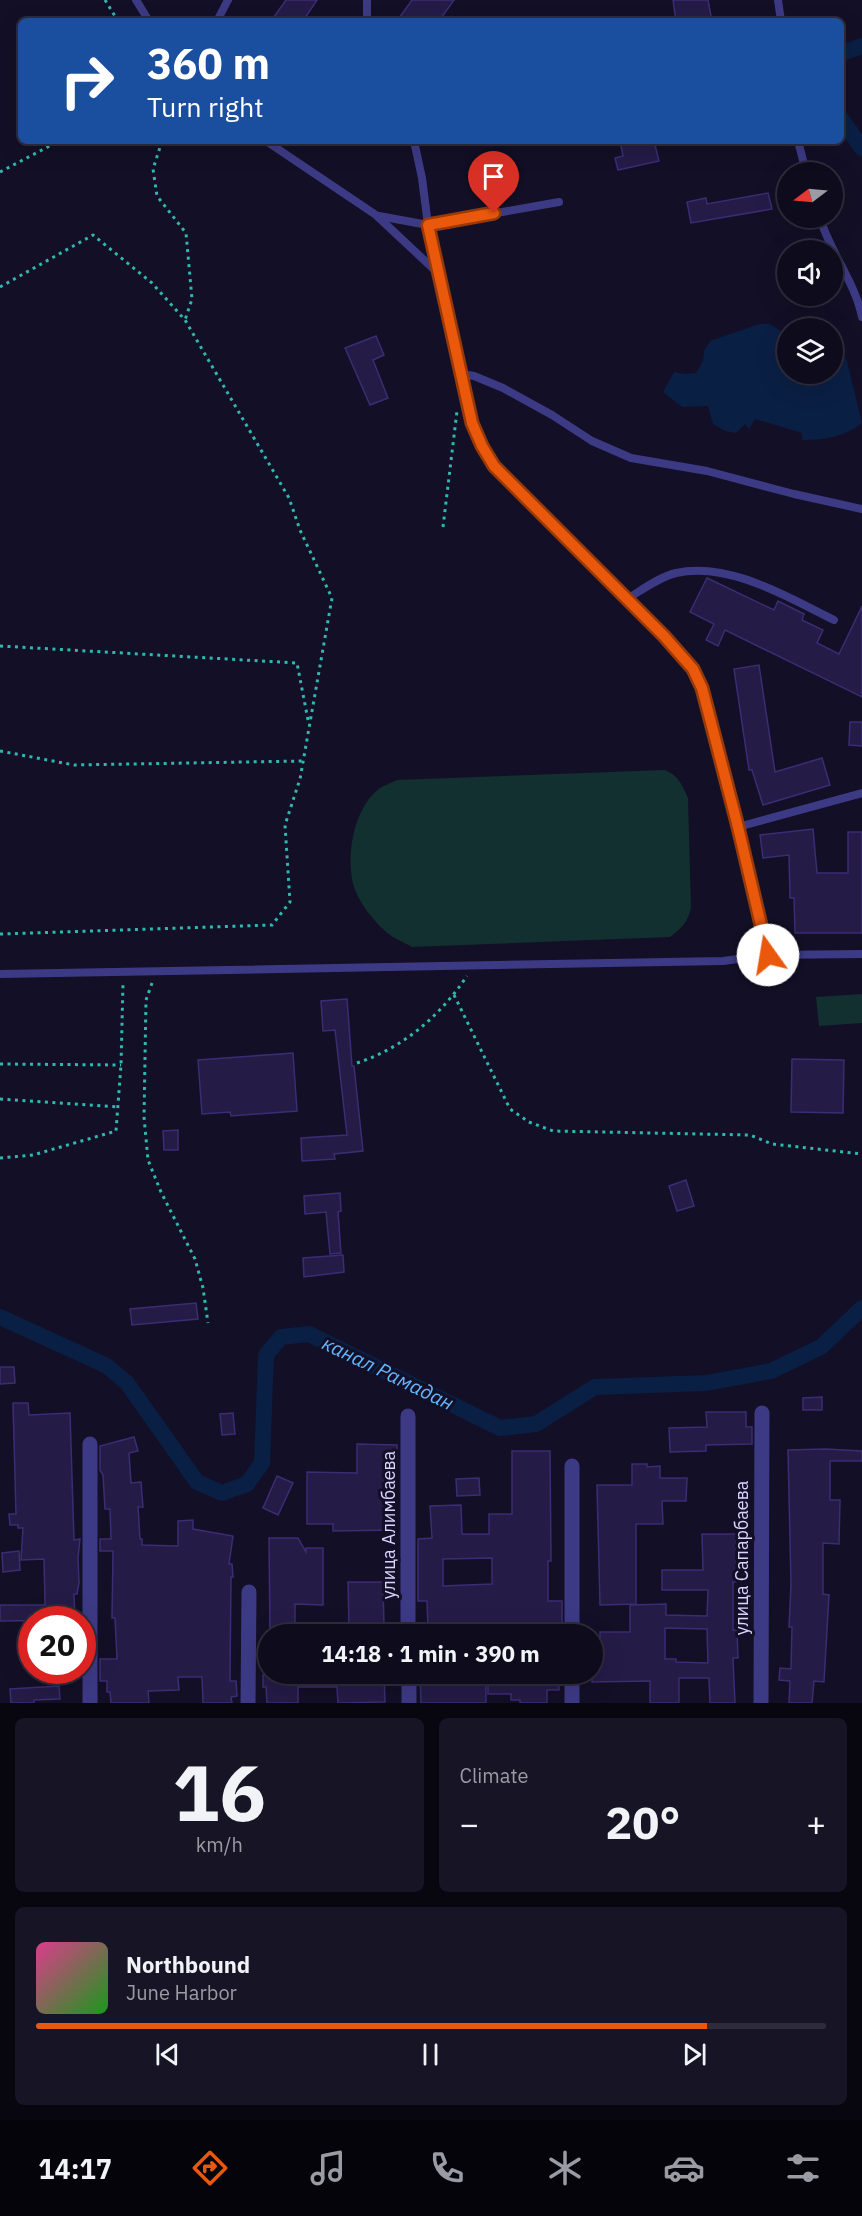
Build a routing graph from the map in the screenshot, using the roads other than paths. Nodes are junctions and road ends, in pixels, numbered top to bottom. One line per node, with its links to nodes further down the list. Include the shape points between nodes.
1 (136, 0): 5 (lane)
2 (228, 0): 6 (lane)
3 (368, 0): 7 (lane)
4 (778, 0): 8 (lane)
5 (147, 18)
6 (219, 18)
7 (367, 18)
8 (781, 18)
9 (270, 144): 14 (lane)
10 (415, 144): 15 (lane)
11 (799, 144): 12 (lane)
12 (804, 162)
13 (559, 202): 15 (lane)
14 (376, 215): 15 (lane); 17 (lane)
15 (428, 225): 17 (lane)
16 (824, 228): 18 (lane, via 859,300)
17 (441, 276): 19 (lane)
18 (862, 317)
19 (462, 374): 20 (lane, via 503,388 592,441 631,458 707,471); 21 (lane, via 472,423 494,466)
20 (862, 509)
21 (627, 599): 22 (lane, via 676,573 715,571 756,582); 24 (lane, via 693,669 702,688)
22 (834, 620)
23 (862, 793): 24 (lane)
24 (738, 827): 26 (lane)
25 (862, 954): 26 (lane)
26 (768, 955): 27 (lane, via 723,961)
27 (0, 974)
28 (762, 1413): 41 (street, улица Сапарбаева)
29 (408, 1416): 33 (street, улица Алимбаева)
30 (90, 1444): 37 (street)
31 (572, 1466): 34 (street)
32 (249, 1592): 38 (street)
33 (408, 1624)
34 (572, 1624)
35 (409, 1684): 39 (street)
36 (572, 1684): 40 (street)
37 (90, 1703)
38 (248, 1703)
39 (409, 1703)
40 (572, 1703)
41 (761, 1703)

